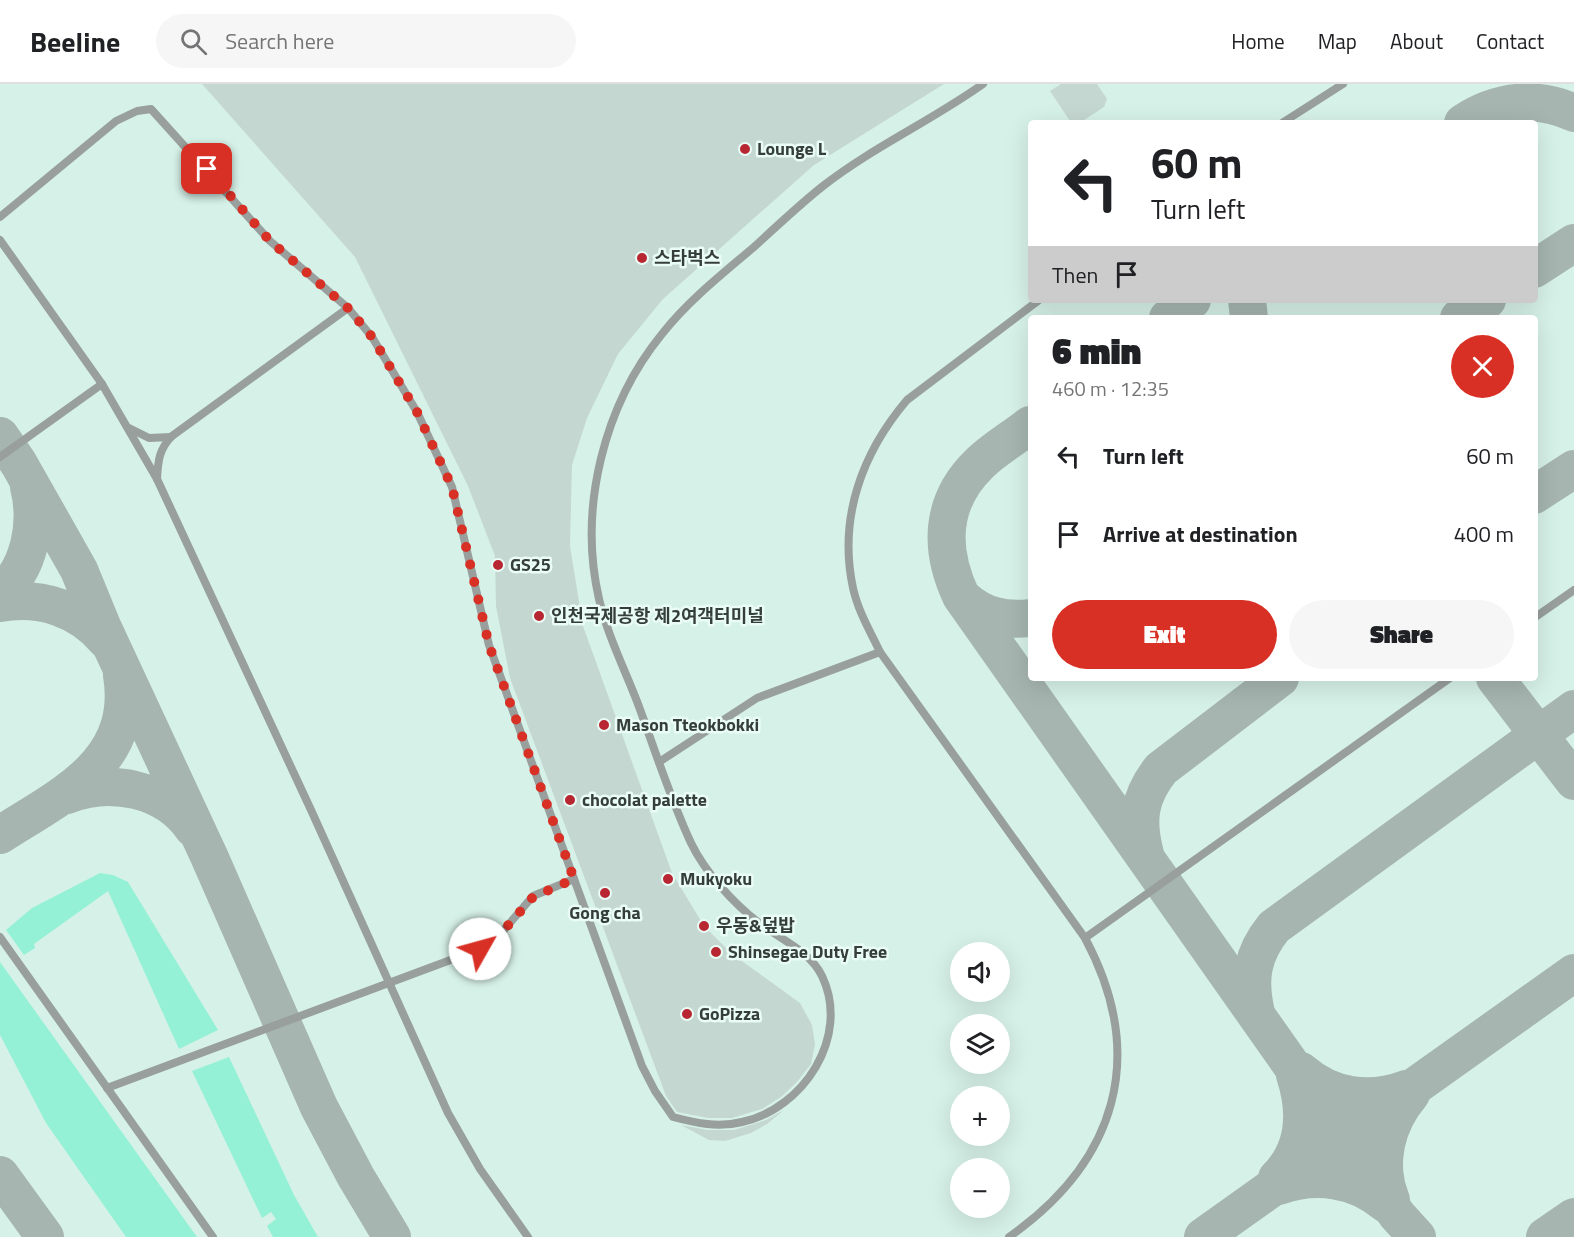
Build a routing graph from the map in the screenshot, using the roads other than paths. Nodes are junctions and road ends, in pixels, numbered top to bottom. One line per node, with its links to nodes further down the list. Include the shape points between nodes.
1 (983, 84): 17 (lane, via 823,186 685,307 639,365 622,394 599,466 592,507 592,550 599,600)
2 (1343, 84): 3 (lane)
3 (1287, 120)
4 (0, 217): 7 (lane, via 116,121 151,109 270,241)
5 (0, 240): 8 (lane)
6 (1036, 303): 15 (lane, via 907,400 867,459 854,494 849,557 853,588)
7 (348, 308): 10 (lane); 18 (lane, via 372,337 417,412 452,487 489,645)
8 (102, 384): 9 (lane); 11 (lane)
9 (128, 428): 10 (lane, via 149,438); 12 (lane)
10 (172, 436): 12 (lane, via 159,456)
11 (0, 457)
12 (157, 479): 21 (lane)
13 (1574, 590): 14 (lane)
14 (1538, 615)
15 (880, 652): 17 (lane, via 758,698); 20 (lane)
16 (1446, 681): 20 (lane)
17 (659, 762): 18 (lane, via 692,845 718,882 756,921 812,960 822,976 832,1023 825,1050 790,1098 768,1113 743,1122 718,1126 673,1117 642,1066)
18 (574, 879): 21 (lane, via 533,897 497,938 480,949)
19 (0, 937): 22 (lane)
20 (1085, 938): 25 (lane, via 1101,968 1115,1020 1114,1091 1106,1121 1082,1168 1048,1208)
21 (389, 984): 22 (lane); 24 (lane, via 448,1113 480,1169)
22 (107, 1088): 23 (lane)
23 (213, 1237)
24 (528, 1237)
25 (1009, 1237)

